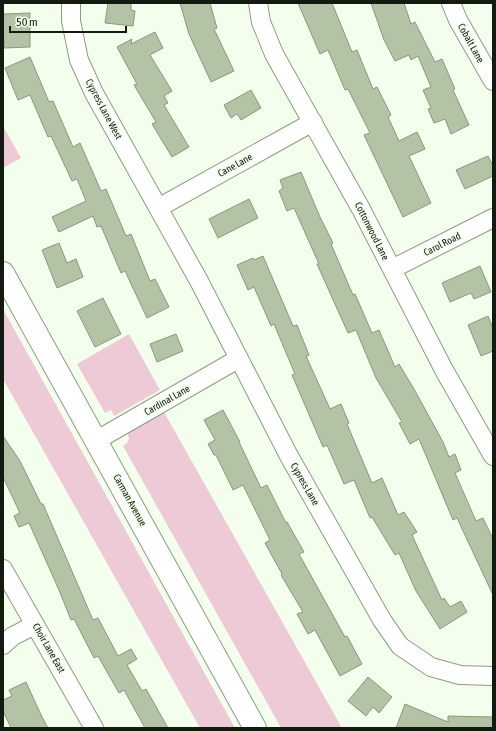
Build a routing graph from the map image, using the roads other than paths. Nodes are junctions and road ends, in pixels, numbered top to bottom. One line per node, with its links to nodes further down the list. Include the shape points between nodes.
1 (71, 3): 6 (street, Cypress Lane West, via 71,20 79,60 94,94)
2 (258, 3): 5 (street, Cottonwood Lane, via 261,22 274,54)
3 (451, 3): 4 (street, Cobalt Lane)
4 (493, 81)
5 (312, 122): 6 (street, Cane Lane); 8 (street, Cottonwood Lane)
6 (158, 208): 10 (street, Cypress Lane)
7 (493, 218): 8 (street, Carol Road)
8 (392, 269): 12 (street, Cottonwood Lane, via 444,370)
9 (3, 273): 11 (main road, Carman Avenue)
10 (238, 359): 11 (street, Cardinal Lane); 16 (street, Cypress Lane, via 293,463 382,620 400,646 430,667 460,675)
11 (97, 440): 18 (main road, Carman Avenue)
12 (493, 456)
13 (3, 569): 14 (street, Choir Lane East)
14 (35, 624): 15 (street, via 13,636); 17 (street, Choir Lane East)
15 (3, 645)
16 (493, 676)
17 (94, 728)
18 (256, 728)

